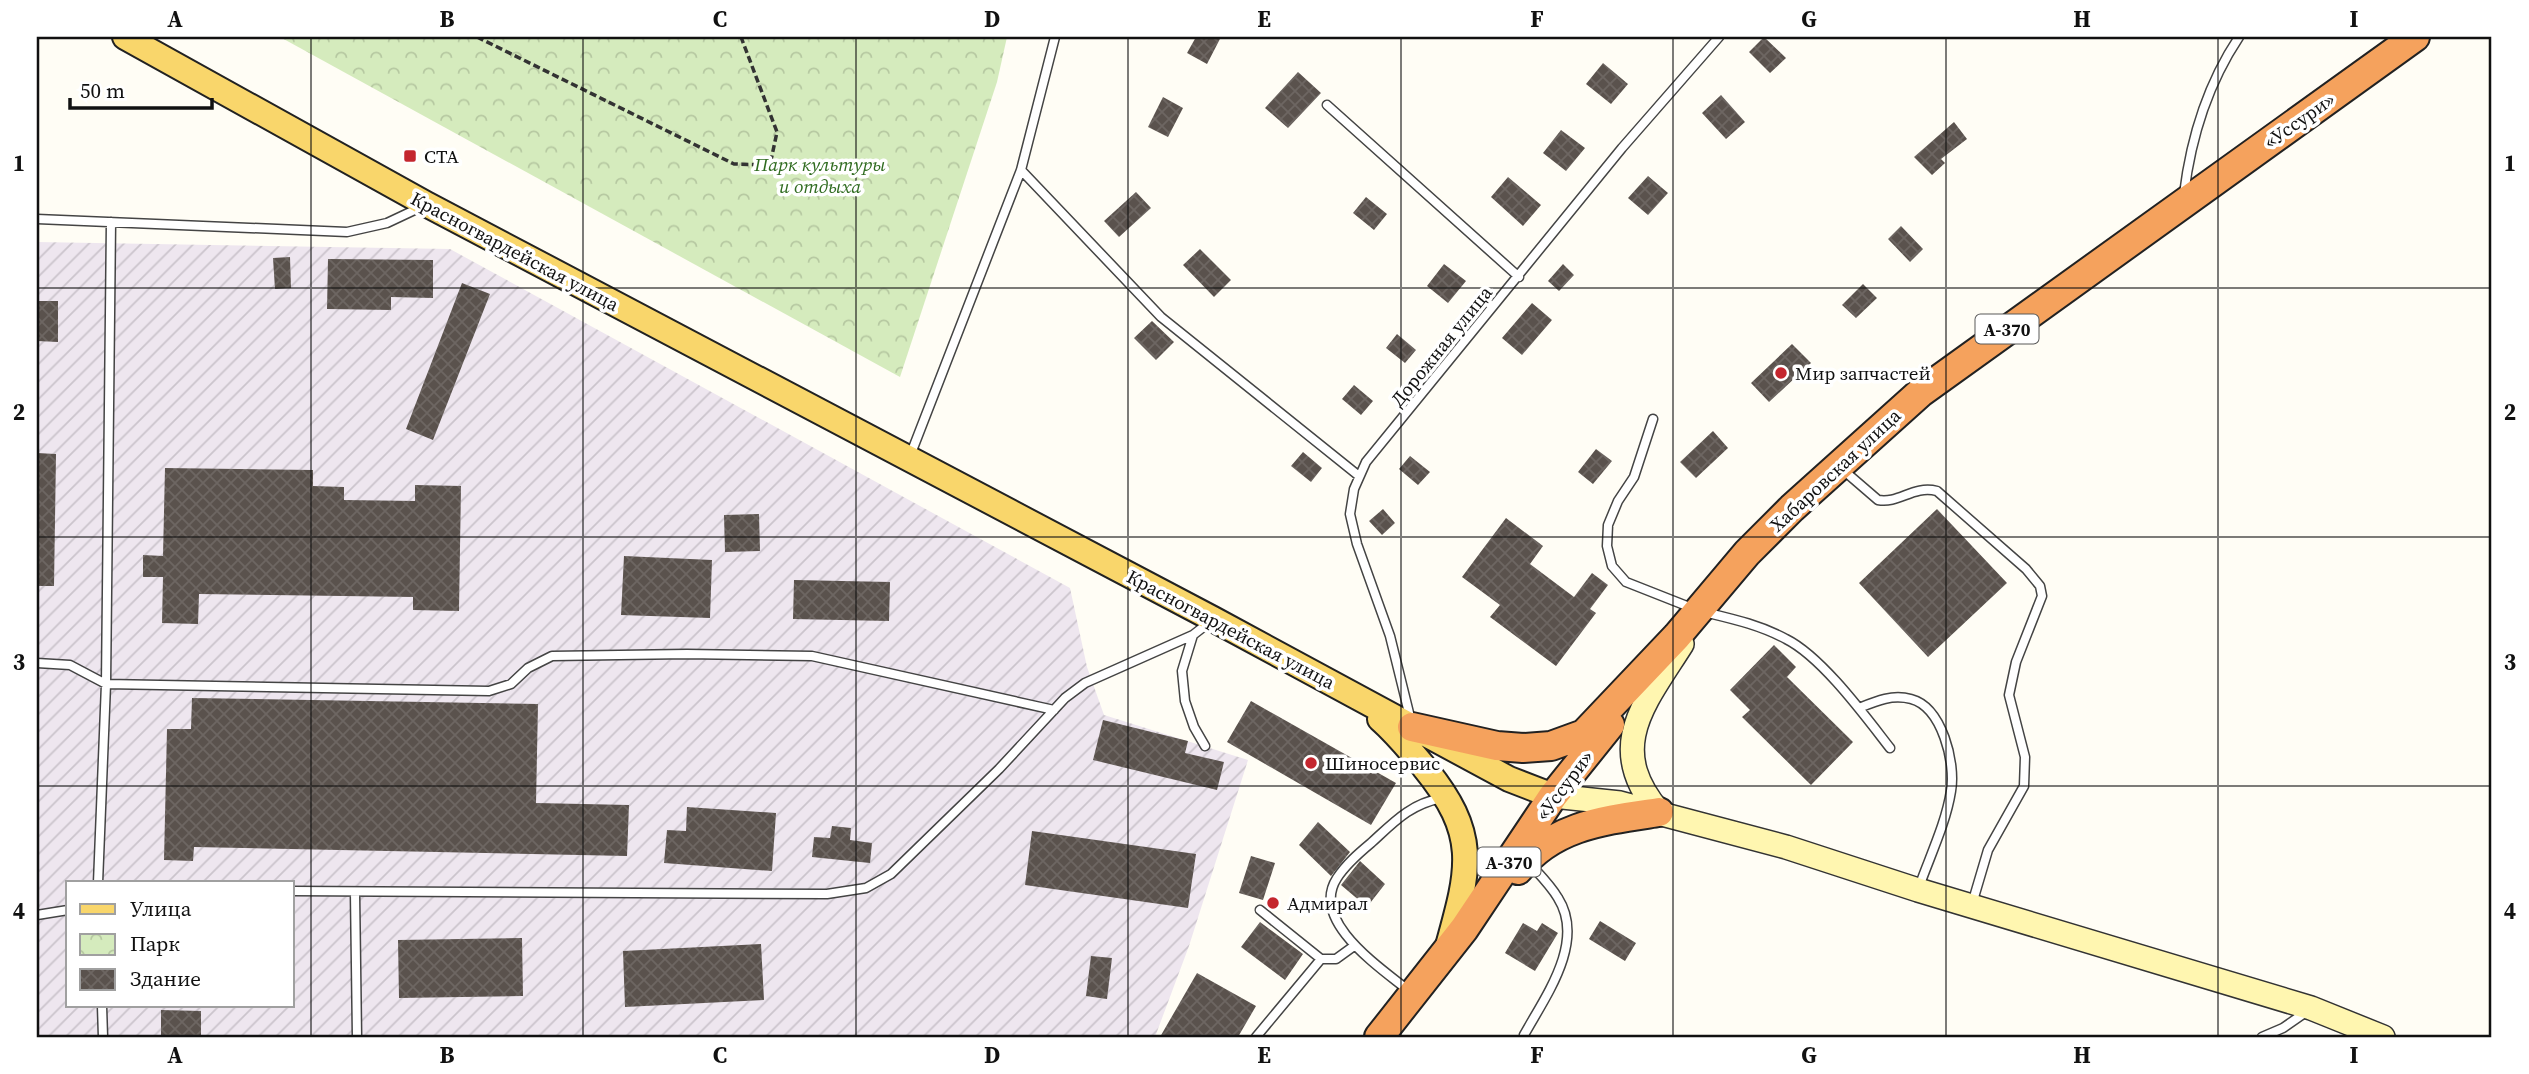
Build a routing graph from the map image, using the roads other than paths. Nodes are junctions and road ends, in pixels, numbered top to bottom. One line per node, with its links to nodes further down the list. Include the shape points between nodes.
1 (125, 37): 9 (main road, Красногвардейская улица)
2 (1055, 37): 7 (lane)
3 (1719, 37): 12 (lane, Дорожная улица)
4 (2239, 37): 8 (lane, via 2218,69 2205,101 2188,160)
5 (2415, 37): 8 (highway, «Уссури» / А-370)
6 (1326, 105): 12 (lane)
7 (1021, 170): 14 (lane); 16 (lane, via 1161,317)
8 (2183, 202): 15 (highway, Хабаровская улица / А-370, via 1920,393)
9 (426, 204): 11 (lane, via 387,223 347,232); 14 (main road, Красногвардейская улица)
10 (37, 219): 11 (lane)
11 (111, 222): 22 (lane)
12 (1518, 276): 16 (lane, Дорожная улица)
13 (1653, 419): 17 (lane, via 1634,478 1608,525 1607,546 1612,566 1626,582)
14 (909, 459): 18 (main road, Красногвардейская улица)
15 (1837, 465): 17 (highway, Хабаровская улица / А-370, via 1747,553); 37 (lane, via 1878,500 1927,488 1937,491 2040,586 2042,596 2016,662 2009,695 2025,757 2024,786 1988,850)
16 (1359, 476): 26 (lane, Дорожная улица, via 1350,514 1390,636)
17 (1700, 611): 20 (highway, Хабаровская улица / А-370); 24 (lane, via 1752,624 1789,640); 31 (street, via 1652,688 1632,745 1638,786)
18 (1213, 619): 19 (lane); 23 (main road, Красногвардейская улица)
19 (1192, 635): 25 (lane, via 1085,683); 27 (lane, via 1182,671 1185,701)
20 (1677, 636): 26 (highway, via 1603,716 1570,741 1537,747 1497,746); 29 (highway, «Уссури» / А-370)
21 (37, 663): 22 (lane, via 70,665)
22 (106, 684): 25 (lane, via 489,691 511,684 528,668 552,656 812,656); 33 (lane)
23 (1354, 695): 26 (main road, Красногвардейская улица); 30 (main road, via 1397,734)
24 (1859, 708): 28 (lane); 34 (lane, via 1882,699 1913,699 1933,716 1951,752 1948,805)
25 (1055, 710): 36 (lane, via 891,874 866,888 827,894)
26 (1412, 727): 29 (main road, Красногвардейская улица, via 1509,779)
27 (1205, 746)
28 (1890, 748)
29 (1553, 796): 31 (street); 41 (highway, «Уссури» / А-370)
30 (1448, 797): 41 (main road, via 1460,822 1465,865); 42 (lane, via 1405,811 1336,880 1333,911)
31 (1659, 812): 32 (highway, via 1567,830); 34 (street)
32 (1526, 859): 41 (highway); 47 (lane, via 1560,900 1567,934 1554,981)
33 (98, 881)
34 (1918, 890): 37 (street)
35 (294, 891): 36 (lane)
36 (355, 893): 49 (lane)
37 (1971, 905): 46 (street)
38 (66, 910): 40 (lane)
39 (1260, 910): 43 (lane)
40 (37, 915)
41 (1456, 939): 44 (highway, «Уссури» / А-370)
42 (1354, 946): 43 (lane, via 1336,959); 44 (lane)
43 (1321, 959): 50 (lane)
44 (1411, 993): 51 (highway, «Уссури» / А-370)
45 (102, 1007): 48 (lane)
46 (2311, 1008): 52 (lane); 53 (street)
47 (1524, 1035)
48 (103, 1037)
49 (357, 1037)
50 (1256, 1037)
51 (1379, 1037)
52 (2262, 1037)
53 (2383, 1037)

